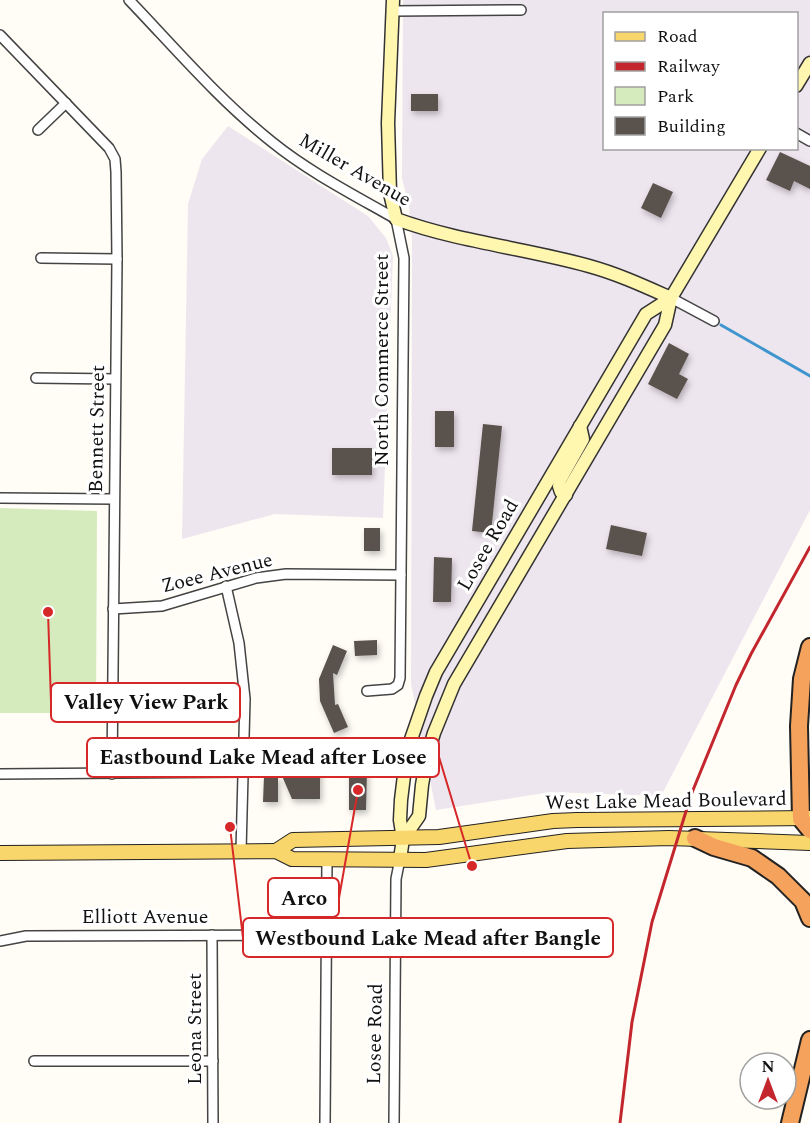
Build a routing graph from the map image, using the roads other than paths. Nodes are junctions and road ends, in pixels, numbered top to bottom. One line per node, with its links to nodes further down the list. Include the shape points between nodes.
1 (129, 0): 10 (street, Miller Avenue, via 236,112 273,143)
2 (393, 5): 3 (street); 10 (main road, North Commerce Street, via 388,123 390,193)
3 (520, 10)
4 (0, 34): 7 (street, Bennett Street)
5 (810, 63): 6 (main road)
6 (798, 83)
7 (66, 103): 8 (street); 12 (street, Bennett Street, via 110,148 115,159)
8 (38, 130)
9 (759, 150): 13 (main road, Losee Road)
10 (396, 219): 13 (main road, Miller Avenue, via 425,230 587,265); 21 (street, North Commerce Street, via 404,258)
11 (41, 258): 12 (street)
12 (117, 259): 16 (street, Bennett Street)
13 (671, 298): 14 (street, Miller Avenue); 17 (main road, Losee Road, via 646,314); 18 (main road, Losee Road, via 665,325)
14 (714, 321)
15 (36, 378): 16 (street)
16 (115, 379): 20 (street, Bennett Street)
17 (580, 426): 18 (main road, via 583,439 560,480 561,492); 31 (main road, Losee Road, via 436,672 407,751 400,819)
18 (566, 495): 31 (main road, Losee Road, via 454,684 427,756 419,816)
19 (0, 498): 20 (street)
20 (114, 499): 23 (street, Bennett Street)
21 (401, 575): 22 (street, Zoee Avenue, via 286,574); 25 (street, North Commerce Street, via 398,685)
22 (226, 586): 23 (street, Zoee Avenue, via 162,606); 26 (street, via 239,644 245,699)
23 (113, 609): 28 (street, Bennett Street)
24 (810, 647): 29 (highway, via 802,679 799,726)
25 (367, 691)
26 (244, 772): 28 (street); 33 (street)
27 (0, 774): 28 (street)
28 (112, 774)
29 (807, 822): 31 (main road, West Lake Mead Boulevard, via 553,821)
30 (695, 838): 32 (main road, West Lake Mead Boulevard); 36 (main road, West Lake Mead Boulevard, via 567,842 435,859); 38 (highway, via 752,858 778,876 803,901)
31 (403, 839): 34 (main road, West Lake Mead Boulevard, via 293,840); 36 (main road, Losee Road)
32 (810, 843)
33 (242, 851): 34 (main road, West Lake Mead Boulevard); 35 (main road, West Lake Mead Boulevard)
34 (276, 851): 37 (main road, West Lake Mead Boulevard, via 292,860)
35 (0, 853)
36 (400, 859): 37 (main road, West Lake Mead Boulevard); 47 (street, Losee Road, via 396,879)
37 (327, 860): 40 (street)
38 (810, 918)
39 (212, 935): 40 (street, Elliott Avenue); 41 (street, Elliott Avenue, via 26,936); 44 (street, Leona Street)
40 (326, 935): 46 (street)
41 (0, 940)
42 (810, 1040): 48 (highway)
43 (34, 1061): 44 (street)
44 (213, 1061): 45 (street, Leona Street)
45 (213, 1123)
46 (325, 1123)
47 (394, 1123)
48 (790, 1123)

